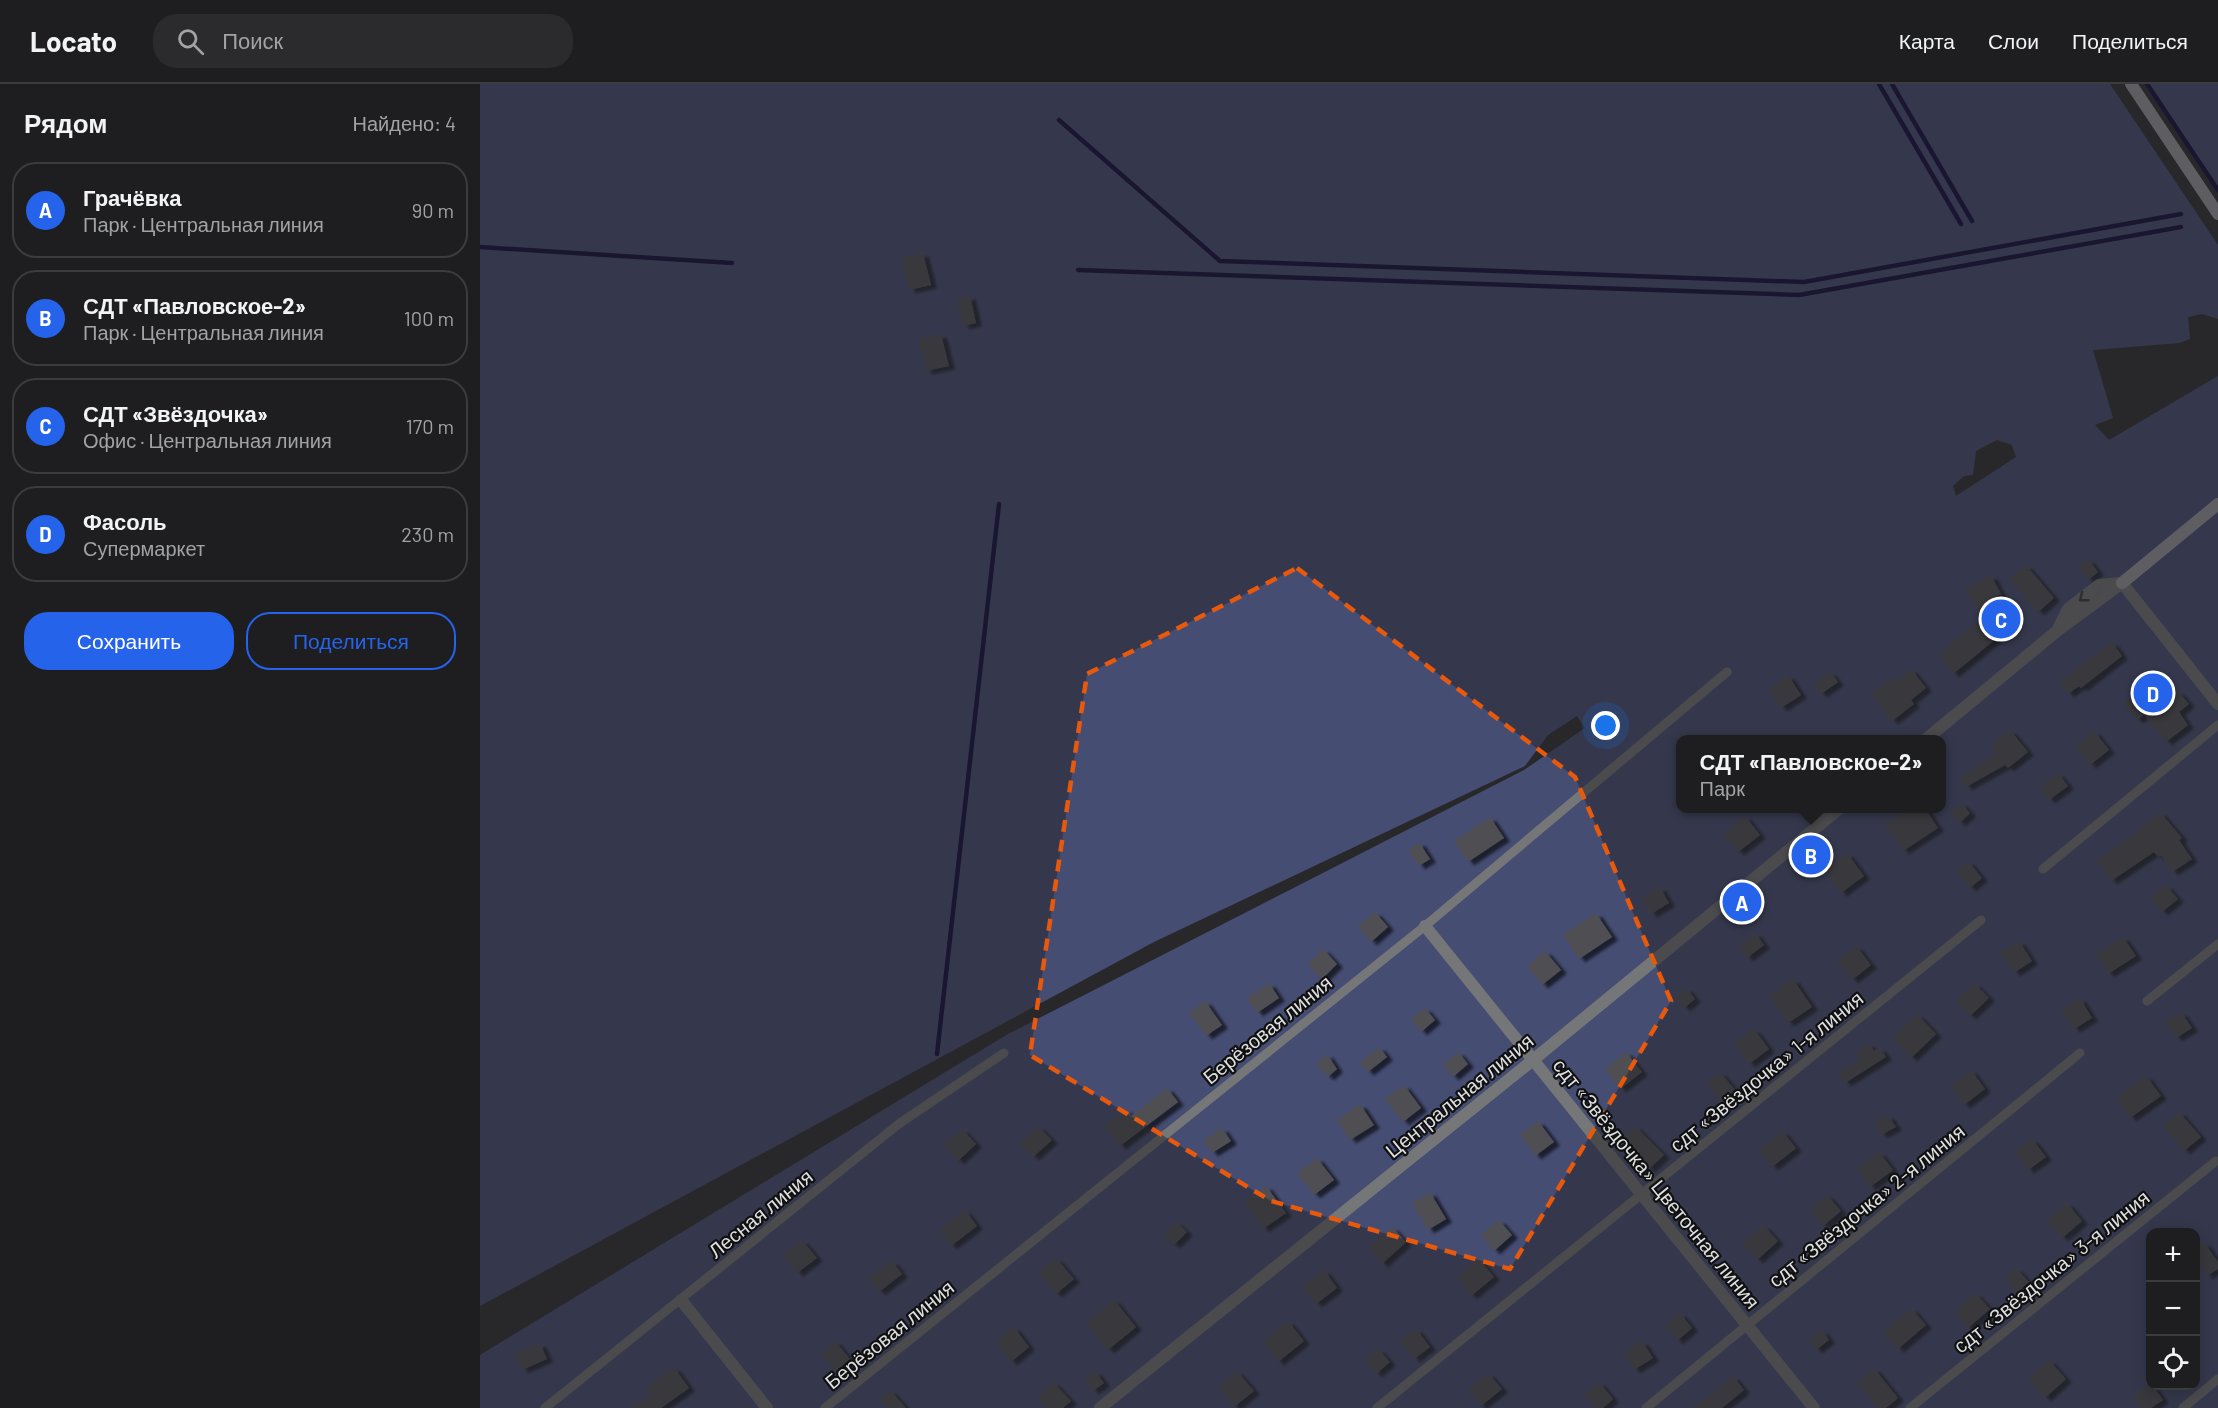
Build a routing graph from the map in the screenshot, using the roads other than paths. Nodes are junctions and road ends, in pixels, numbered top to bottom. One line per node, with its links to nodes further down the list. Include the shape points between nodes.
1 (2131, 84): 2 (street)
2 (2218, 214)
3 (2218, 504): 4 (street)
4 (2122, 583): 6 (street); 8 (street)
5 (1727, 672): 12 (lane, Берёзовая линия)
6 (2218, 704)
7 (2218, 725): 10 (lane)
8 (1930, 735)
9 (1834, 813): 17 (street, Центральная линия)
10 (2043, 869)
11 (1981, 920): 19 (lane, сдт «Звёздочка» 1-я линия)
12 (1425, 926): 17 (street, сдт «Звёздочка» Цветочная линия); 25 (lane, Берёзовая линия)
13 (2218, 945): 14 (lane)
14 (2147, 1001)
15 (1004, 1053): 20 (lane, Лесная линия, via 900,1123)
16 (2080, 1053): 21 (lane, сдт «Звёздочка» 2-я линия)
17 (1533, 1060): 19 (street, сдт «Звёздочка» Цветочная линия); 26 (street, Центральная линия)
18 (2216, 1161): 30 (lane, сдт «Звёздочка» 3-я линия)
19 (1641, 1194): 21 (street, сдт «Звёздочка» Цветочная линия); 27 (lane, сдт «Звёздочка» 1-я линия)
20 (681, 1300): 23 (lane, Лесная линия); 24 (street)
21 (1748, 1326): 28 (lane, сдт «Звёздочка» 2-я линия); 29 (street, сдт «Звёздочка» Цветочная линия)
22 (2218, 1379): 31 (lane)
23 (545, 1408)
24 (767, 1408)
25 (825, 1408)
26 (1100, 1408)
27 (1377, 1408)
28 (1646, 1408)
29 (1814, 1408)
30 (1910, 1408)
31 (2183, 1408)

